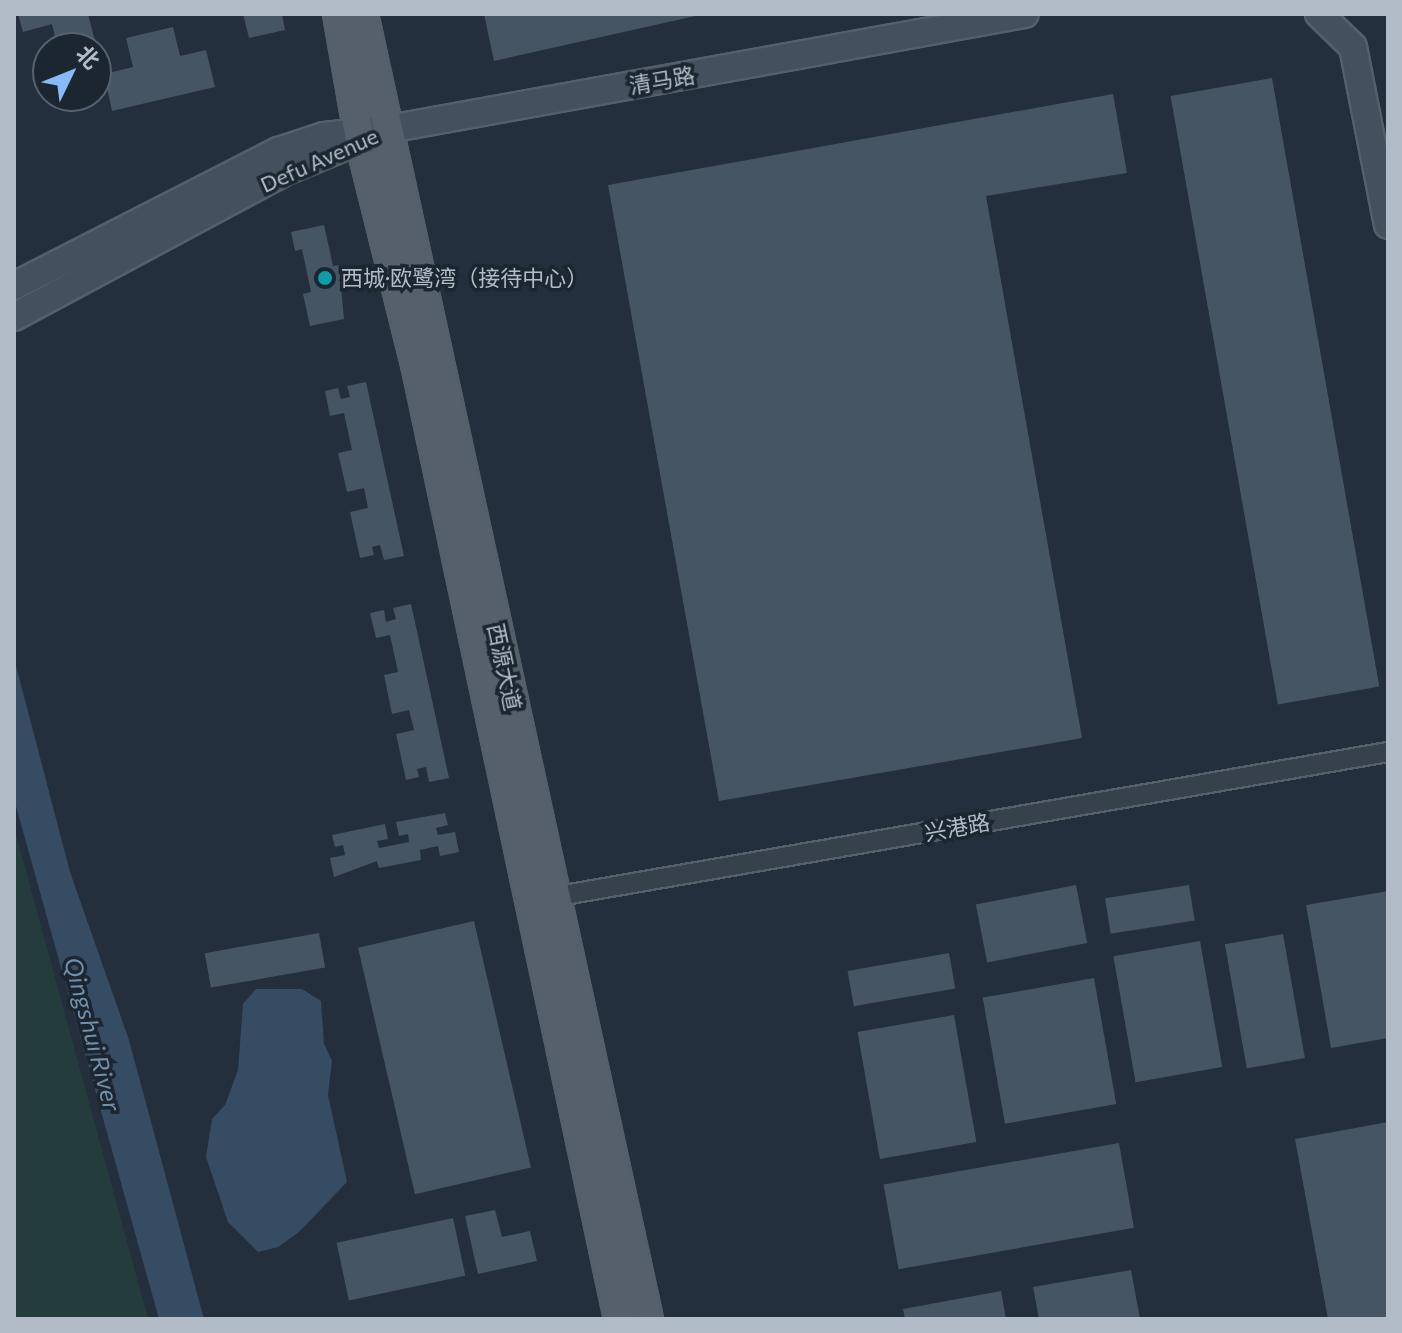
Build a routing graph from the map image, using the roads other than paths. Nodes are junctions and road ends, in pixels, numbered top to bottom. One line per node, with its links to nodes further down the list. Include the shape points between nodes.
1 (338, 14): 7 (main road, 西源大道)
2 (363, 14): 6 (main road, 西源大道)
3 (1025, 14): 5 (street, 清马路)
4 (1319, 14): 8 (street, via 1353,47)
5 (934, 22): 6 (street, 清马路)
6 (389, 129): 7 (street, Defu Avenue); 12 (main road, 西源大道)
7 (359, 136): 9 (street, Defu Avenue, via 324,136 278,151); 10 (street, Defu Avenue); 12 (main road, 西源大道)
8 (1388, 225)
9 (14, 286)
10 (14, 317)
11 (1388, 752): 12 (street, 兴港路)
12 (541, 899): 13 (main road, 西源大道); 14 (main road, 西源大道)
13 (619, 1319)
14 (648, 1319)

